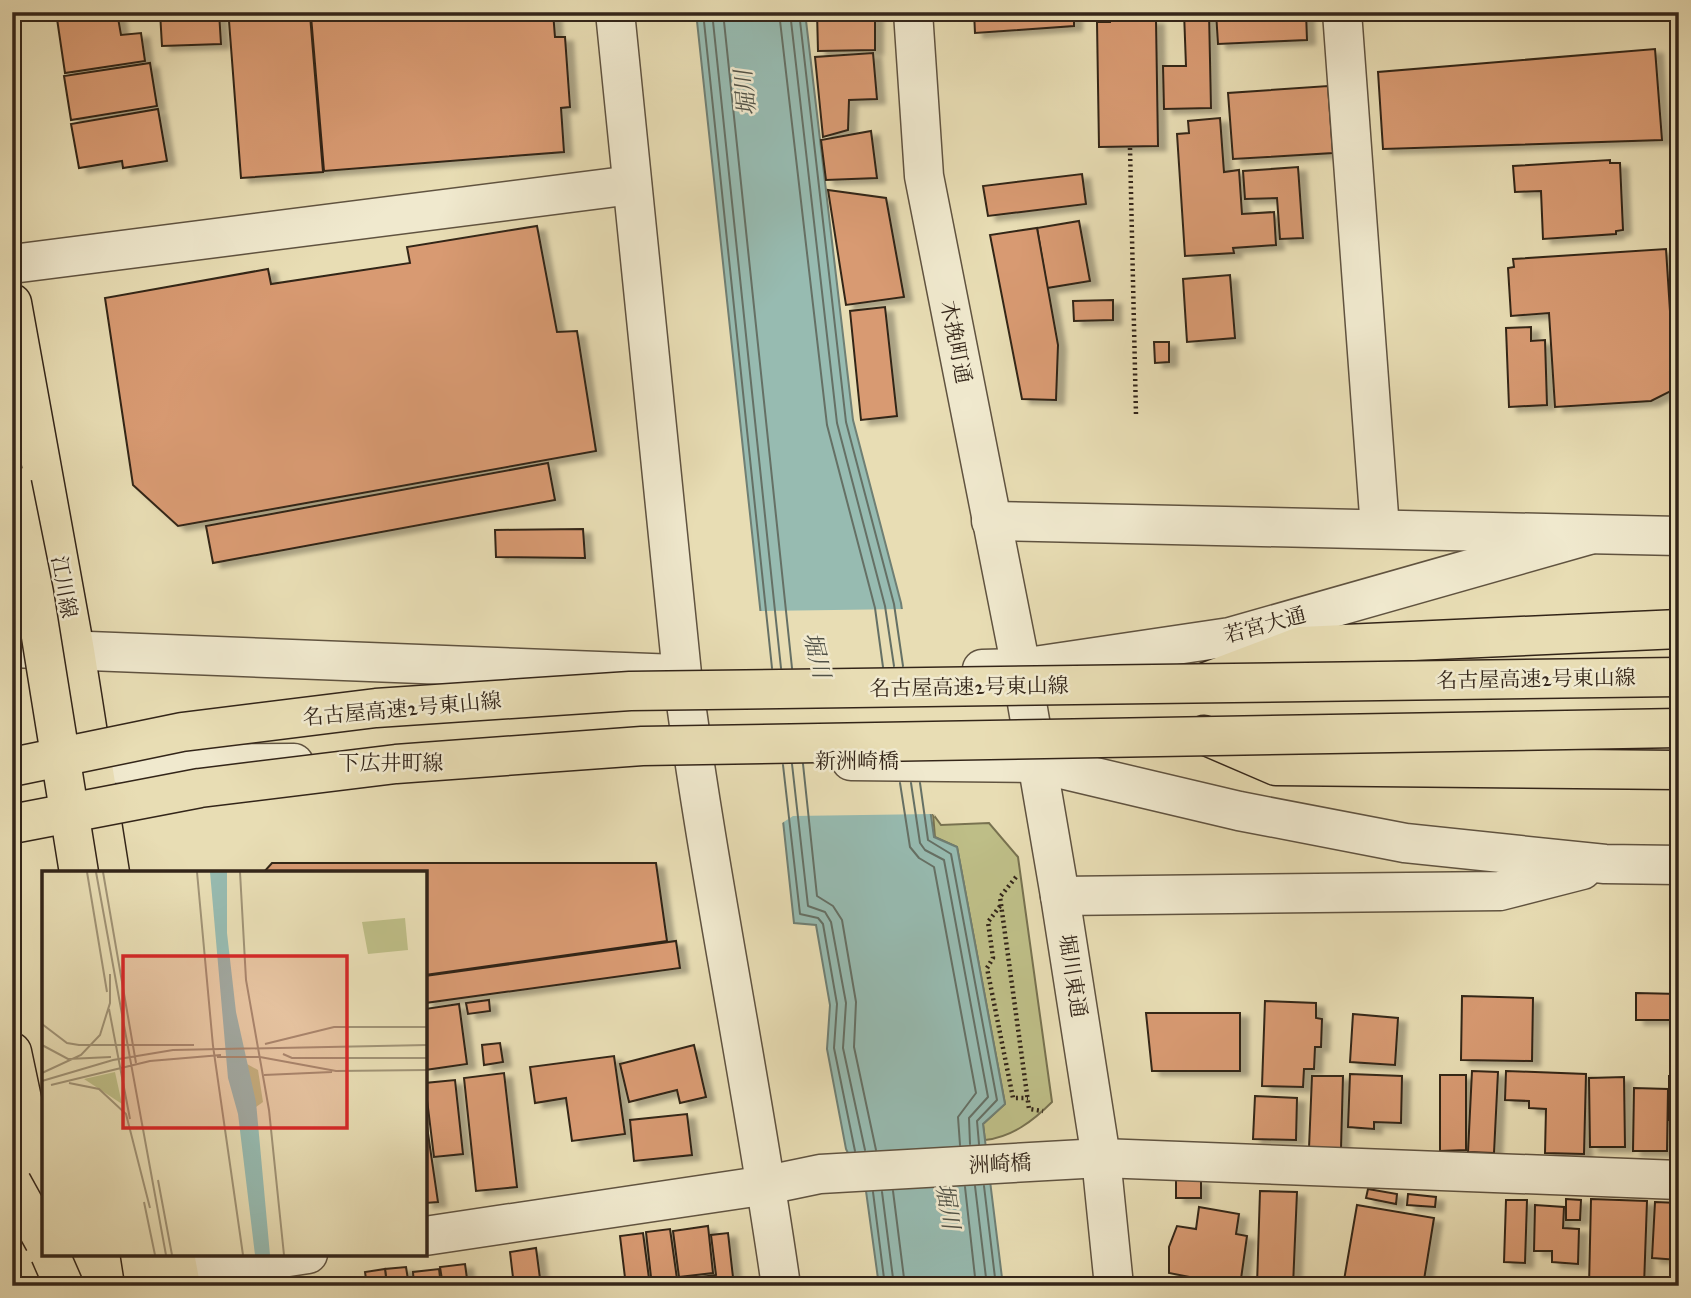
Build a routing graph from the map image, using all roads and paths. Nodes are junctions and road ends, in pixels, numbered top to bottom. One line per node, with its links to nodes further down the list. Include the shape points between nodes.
1 (615, 12): 5 (street)
2 (913, 12): 10 (street, 木挽町通, via 924,176)
3 (1342, 12): 11 (street)
4 (1130, 148): 8 (path)
5 (632, 185): 6 (street); 18 (street)
6 (12, 264)
7 (12, 303): 16 (main road, 江川線)
8 (1136, 415)
9 (12, 484): 32 (main road, bridge)
10 (991, 521): 11 (street, 若宮大通); 17 (street, 木挽町通)
11 (1380, 529): 12 (street, 若宮大通)
12 (1589, 535): 13 (street, 若宮大通); 17 (street, 若宮大通, via 1230,637)
13 (1679, 536)
14 (1679, 629): 20 (main road, via 1301,646)
15 (12, 648): 16 (street)
16 (75, 652): 18 (street); 26 (main road, 江川線)
17 (1021, 668): 18 (street, 若宮大通); 25 (street, 堀川東通)
18 (682, 674): 23 (street)
19 (1679, 677): 20 (main road, 名古屋高速2号東山線, bridge)
20 (1204, 683): 27 (main road, 名古屋高速2号東山線, bridge, via 630,691 376,708 182,732)
21 (1679, 728): 22 (main road, bridge)
22 (1203, 734): 28 (main road, bridge, via 1276,766); 29 (main road, bridge, via 642,746 410,763 200,788)
23 (693, 761): 24 (street, 下広井町線); 26 (street, 下広井町線); 43 (street)
24 (770, 761): 25 (street, 新洲崎橋)
25 (1036, 763): 30 (street, via 1239,811 1405,843); 35 (street, 堀川東通)
26 (91, 764): 27 (street, 下広井町線); 33 (main road, 江川線)
27 (12, 765)
28 (1679, 770)
29 (12, 824)
30 (1605, 864): 31 (street); 35 (street, via 1500,891)
31 (1679, 865)
32 (79, 871)
33 (110, 871)
34 (1020, 873): 36 (path, via 1000,897)
35 (1060, 895): 40 (street, 堀川東通)
36 (1001, 905): 38 (path); 38 (path, via 988,922 993,958 987,968 1013,1098)
37 (12, 1052): 44 (main road)
38 (1028, 1098): 39 (path, via 1029,1109)
39 (1043, 1111)
40 (1101, 1158): 41 (street, 洲崎橋); 43 (street, 洲崎橋, via 821,1174); 56 (street, 堀川東通)
41 (1679, 1180)
42 (12, 1183): 45 (street); 46 (main road, bridge)
43 (767, 1185): 47 (street, 洲崎橋); 55 (street)
44 (42, 1194)
45 (42, 1209)
46 (42, 1237)
47 (427, 1237)
48 (52, 1256): 53 (main road)
49 (53, 1256): 54 (main road, bridge)
50 (143, 1256): 52 (main road)
51 (295, 1256): 52 (street)
52 (170, 1275)
53 (58, 1286)
54 (64, 1286)
55 (781, 1286)
56 (1114, 1286)

